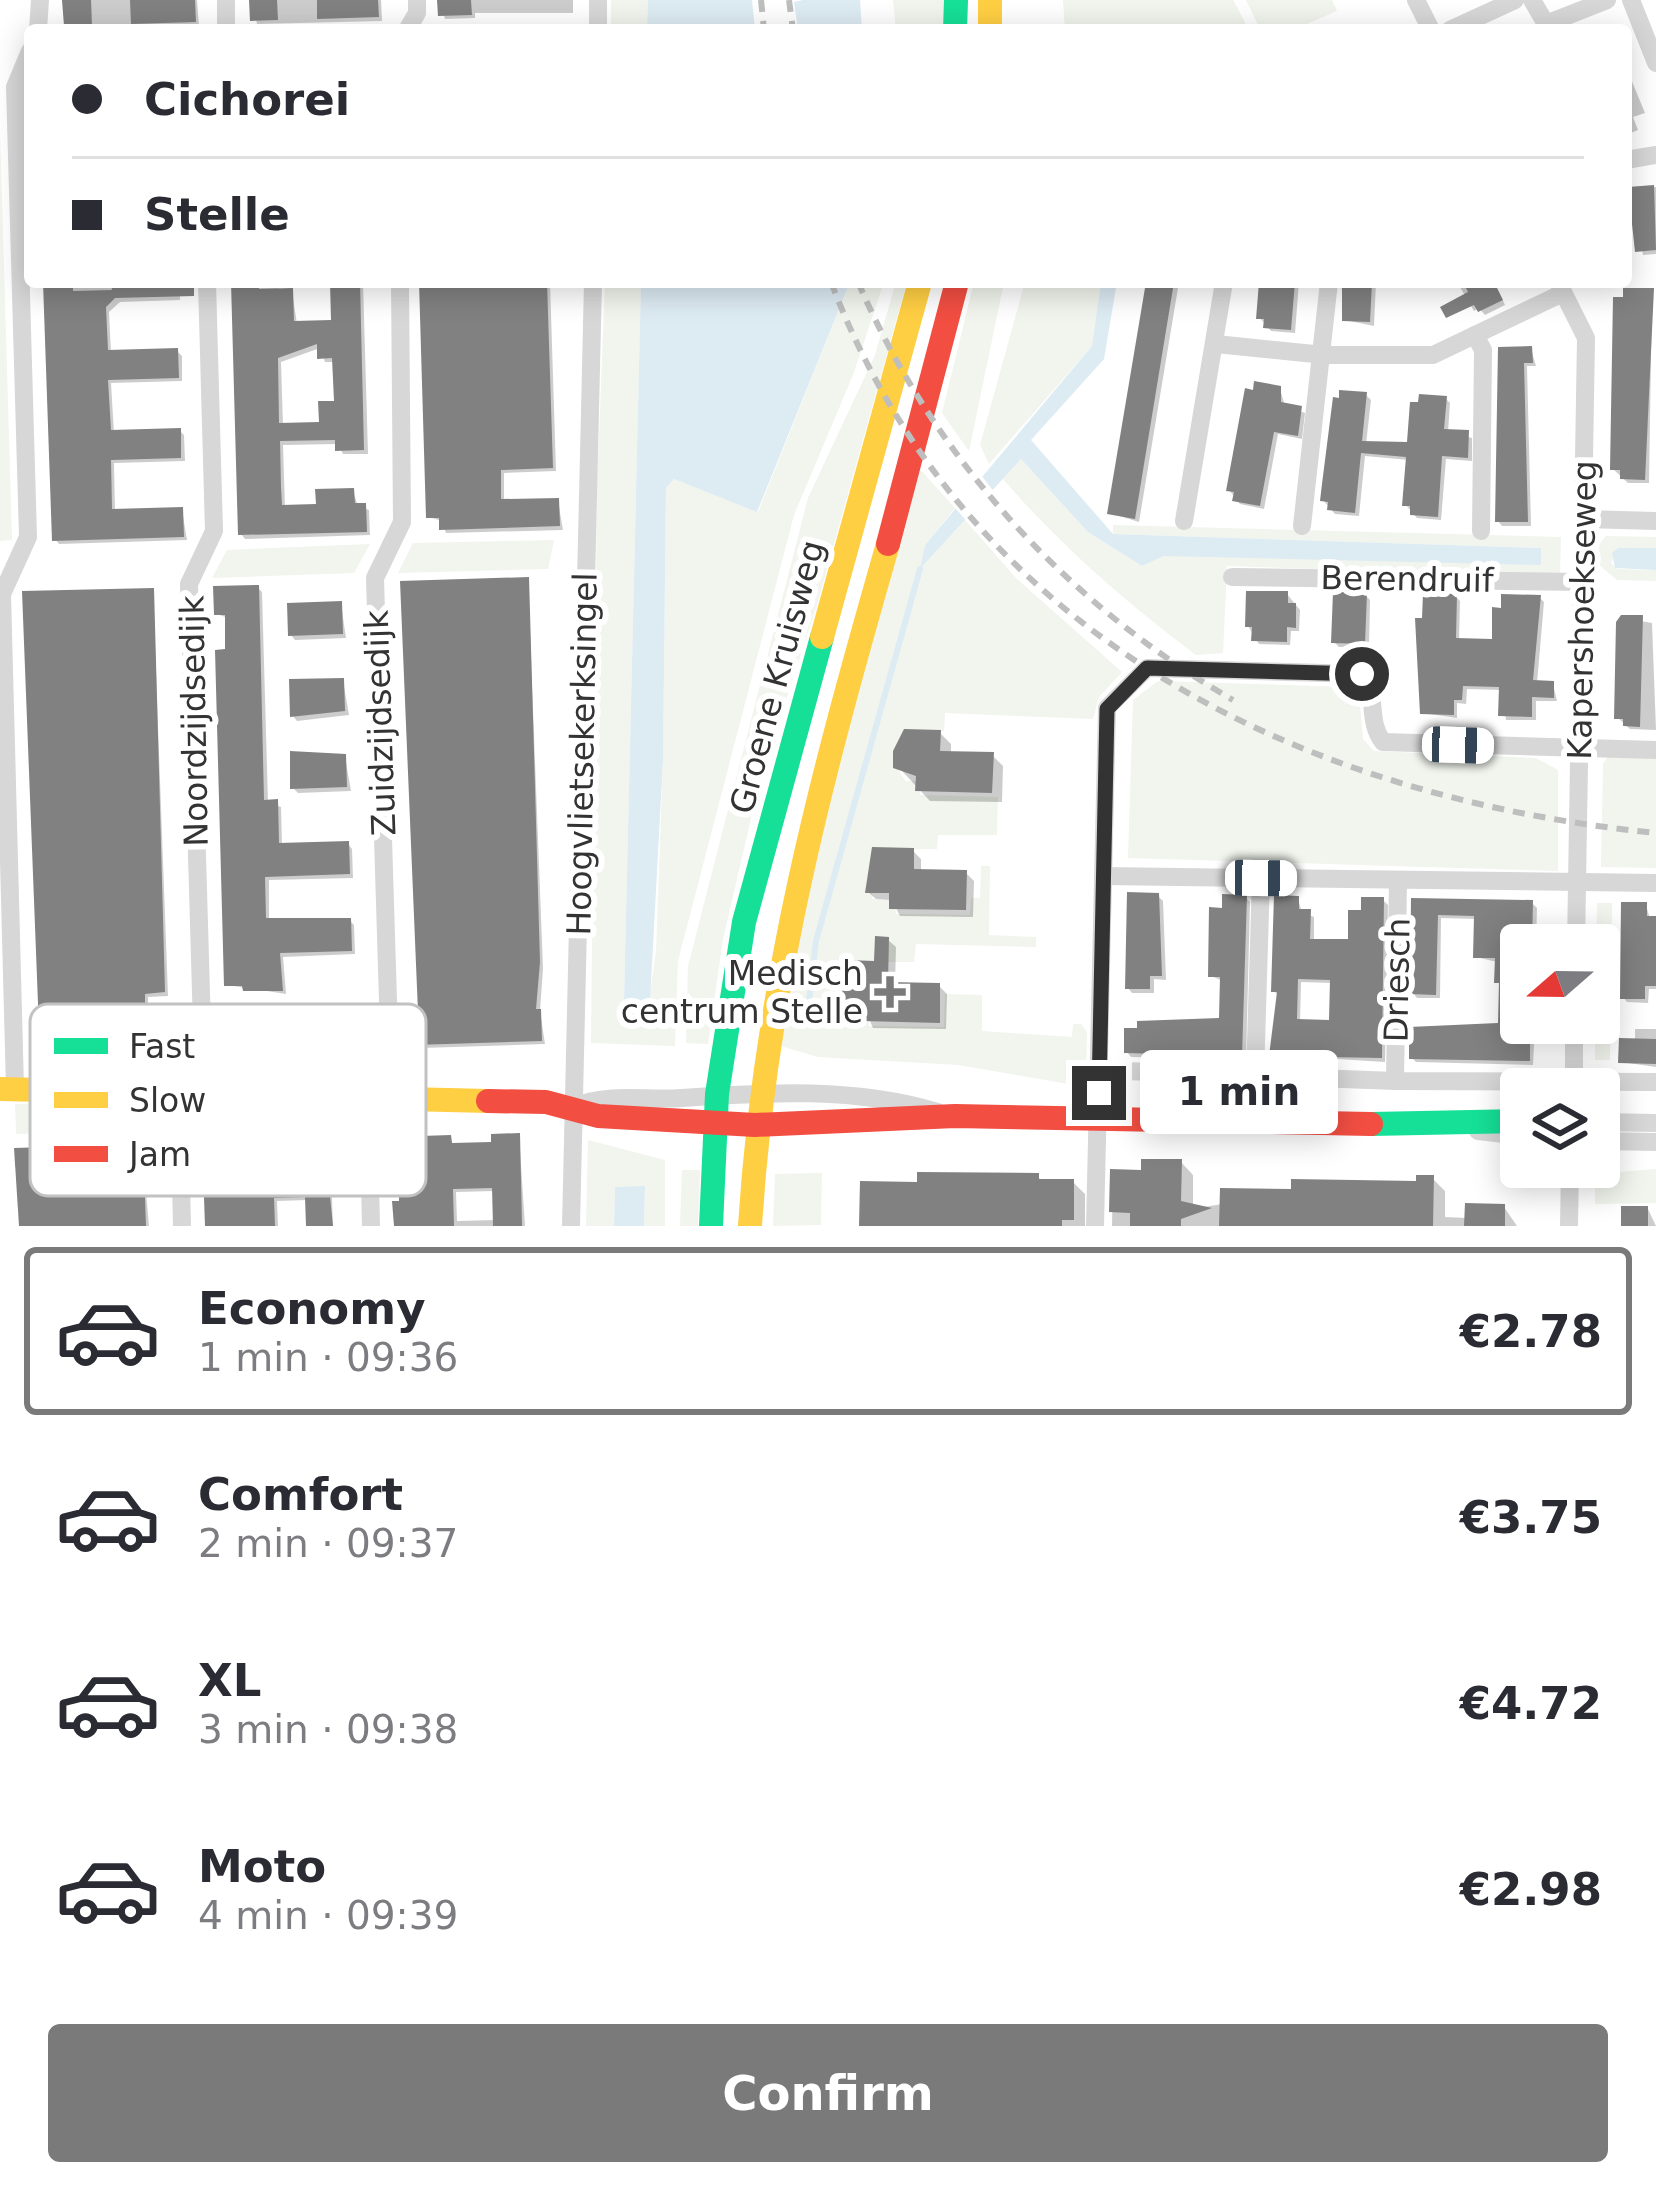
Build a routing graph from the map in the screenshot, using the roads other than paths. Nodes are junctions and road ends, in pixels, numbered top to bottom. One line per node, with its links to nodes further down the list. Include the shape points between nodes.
1 (1516, 0): 4 (street)
2 (1607, 0): 5 (street)
3 (1631, 0): 6 (street)
4 (1463, 24)
5 (1554, 24)
6 (1656, 63)
7 (24, 65): 42 (street, via 15,87 28,537 2,594)
8 (208, 288): 34 (street, Noordzijdsedijk, via 214,531 189,584)
9 (400, 288): 35 (street, Zuidzijdsedijk, via 403,522 375,578)
10 (593, 288): 46 (street, Hoogvlietsekerksingel)
11 (918, 288): 44 (main road, Groene Kruisweg, via 745,922)
12 (955, 288): 43 (main road, via 783,938)
13 (1223, 288): 17 (street)
14 (1329, 288): 18 (street)
15 (1560, 288): 16 (street); 19 (street, Kapershoekseweg, via 1586,338)
16 (1475, 334): 18 (street, via 1433,355); 23 (street, via 1483,350)
17 (1216, 344): 18 (street); 20 (street)
18 (1324, 355): 22 (street)
19 (1584, 519): 21 (street); 25 (street, Kapershoekseweg)
20 (1184, 521)
21 (1656, 521)
22 (1302, 526)
23 (1481, 531)
24 (1232, 577): 25 (street, Berendruif)
25 (1582, 583): 26 (street, Kapershoekseweg)
26 (1578, 748): 27 (street); 28 (street, via 1383,742 1372,729 1372,687 1362,674 1147,668 1107,709); 31 (street, Kapershoekseweg)
27 (1656, 750)
28 (1103, 876): 29 (street, Driesch); 36 (street)
29 (1261, 878): 30 (street, Driesch); 37 (street)
30 (1398, 880): 31 (street, Driesch); 38 (street, Driesch)
31 (1577, 882): 32 (street, Driesch); 33 (street, Kapershoekseweg)
32 (1656, 884)
33 (1576, 924)
34 (191, 1004)
35 (378, 1004)
36 (1099, 1070): 37 (street); 48 (street)
37 (1255, 1076): 38 (street)
38 (1395, 1081): 40 (street)
39 (1656, 1082): 41 (street)
40 (1500, 1083)
41 (1620, 1083)
42 (8, 1089)
43 (759, 1091): 44 (street); 47 (street, via 898,1100); 53 (main road)
44 (717, 1094): 46 (street, via 601,1096); 52 (main road, Groene Kruisweg)
45 (426, 1100): 46 (main road)
46 (573, 1107): 52 (main road); 63 (street, Hoogvlietsekerksingel)
47 (955, 1116): 48 (main road); 53 (main road)
48 (1098, 1118): 54 (main road); 66 (street)
49 (1500, 1122): 54 (main road)
50 (1620, 1122): 51 (street)
51 (1656, 1123)
52 (714, 1124): 53 (main road); 64 (main road, Groene Kruisweg)
53 (755, 1125): 65 (main road)
54 (1425, 1125): 55 (street)
55 (1500, 1134)
56 (1620, 1141): 57 (street)
57 (1656, 1142)
58 (1570, 1188): 67 (street)
59 (184, 1196): 61 (street, Noordzijdsedijk)
60 (373, 1196): 62 (street, Zuidzijdsedijk)
61 (182, 1226)
62 (371, 1226)
63 (571, 1226)
64 (711, 1226)
65 (750, 1226)
66 (1095, 1226)
67 (1569, 1226)

